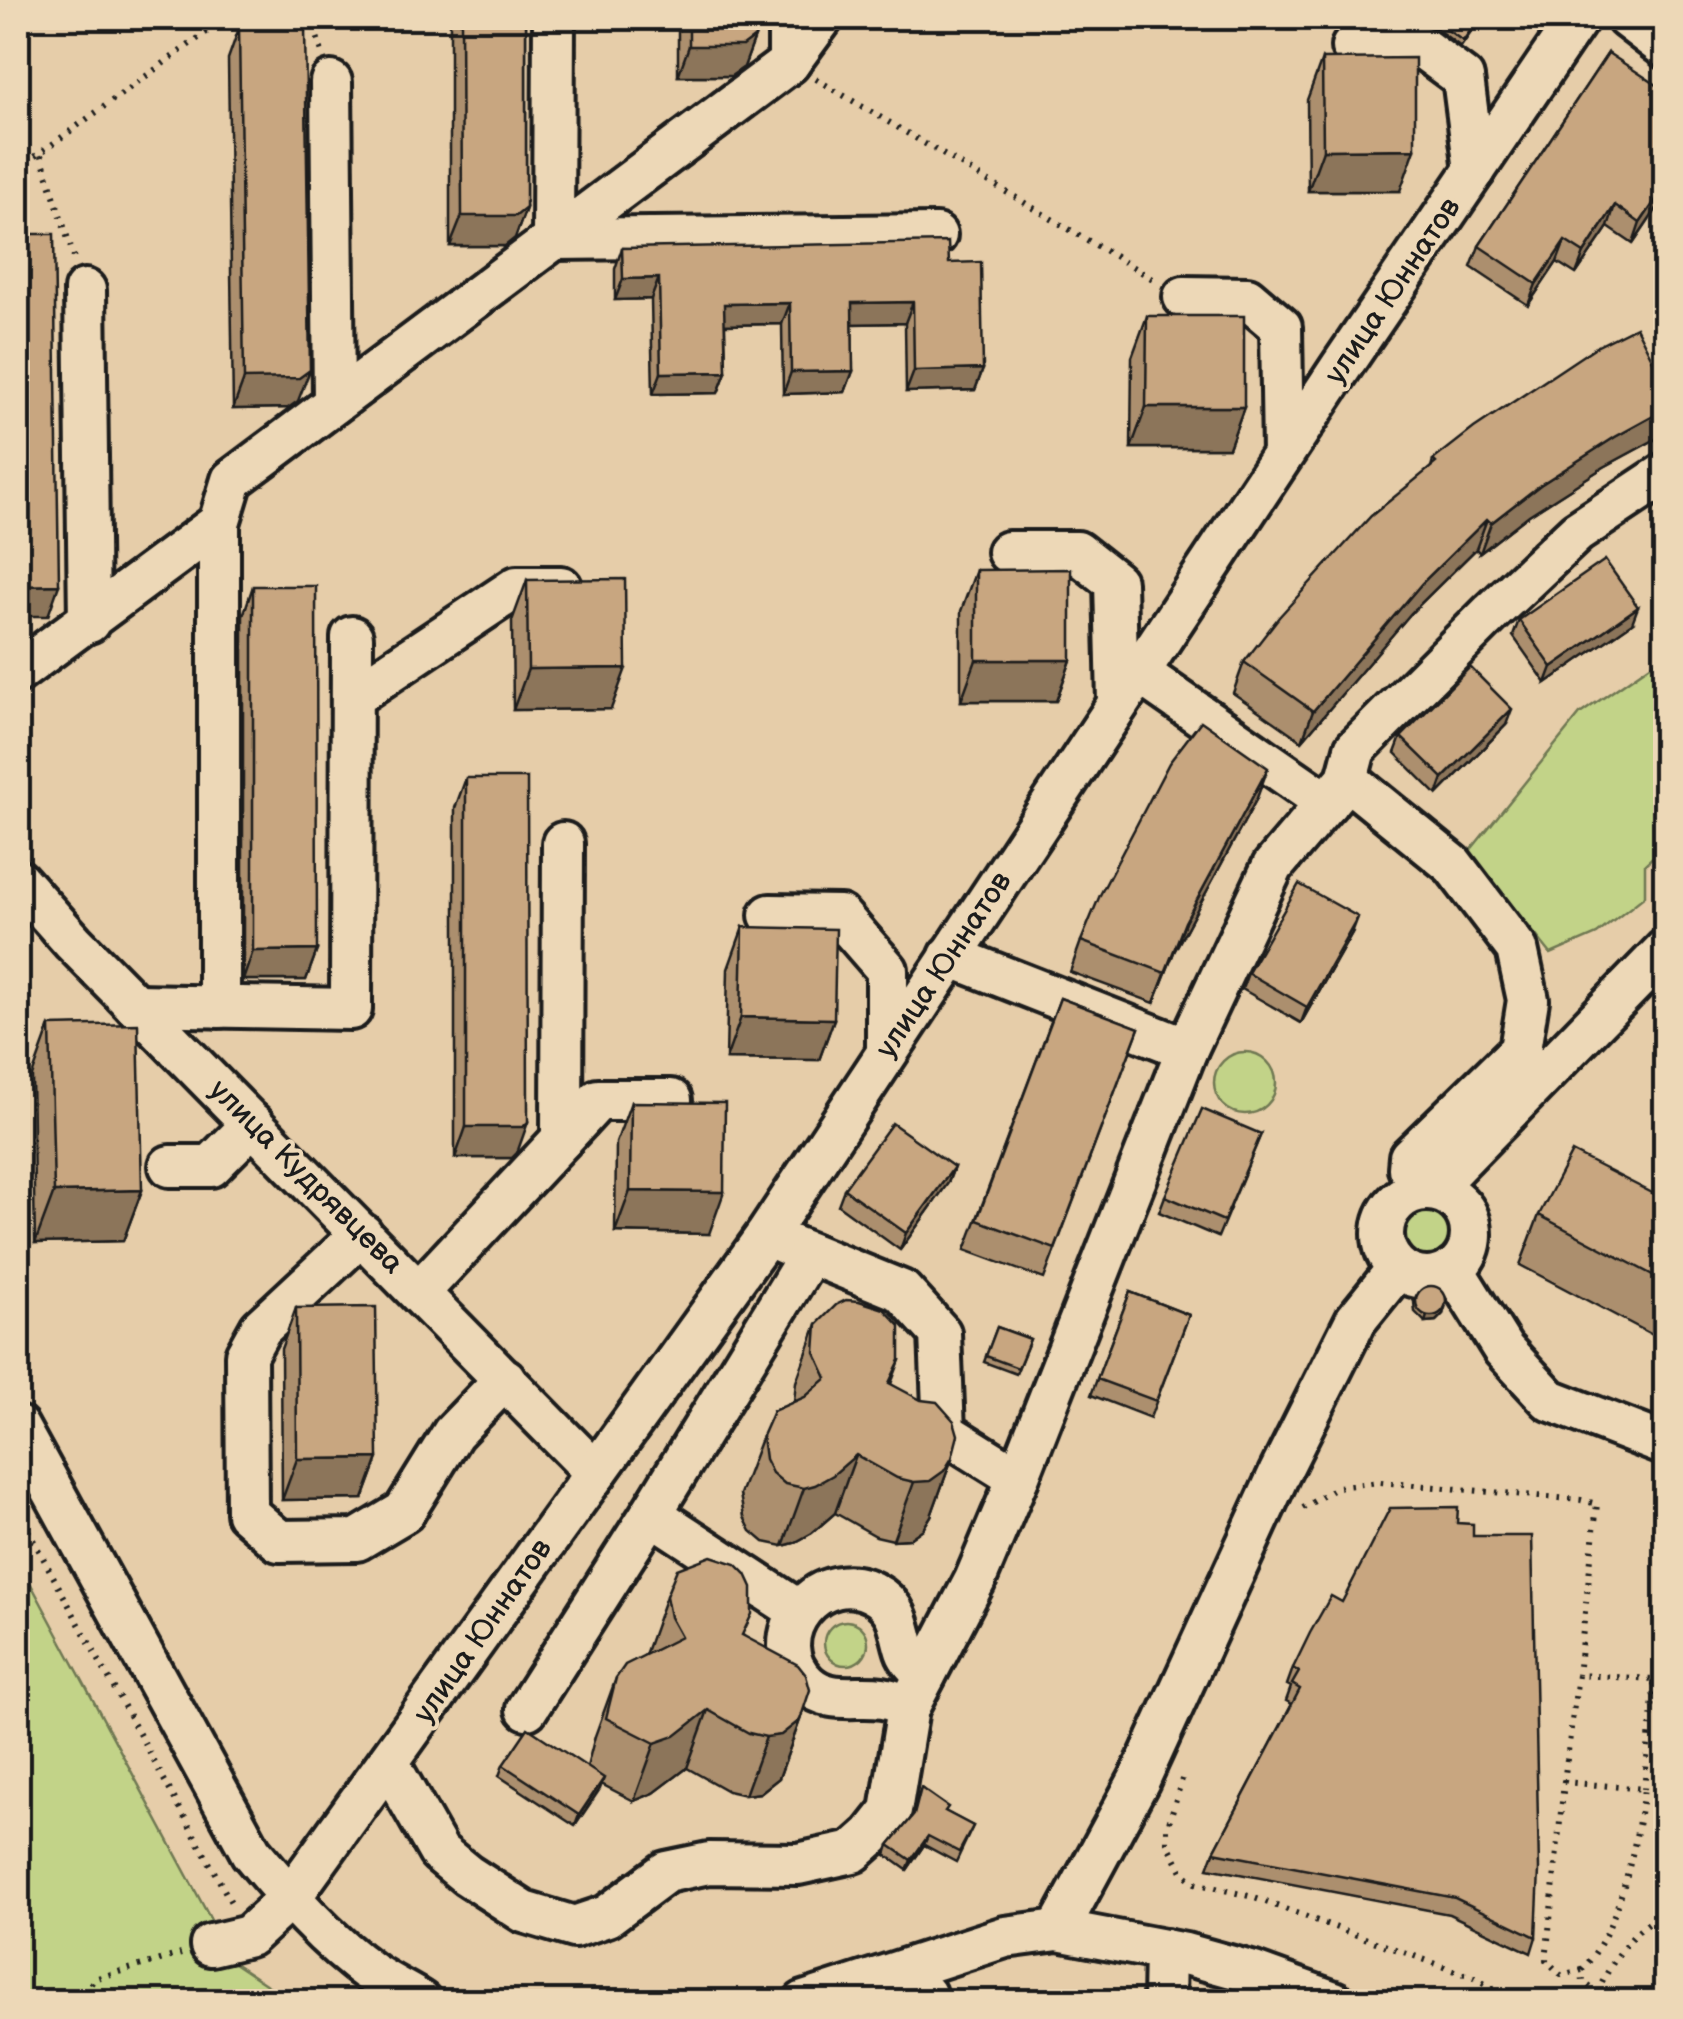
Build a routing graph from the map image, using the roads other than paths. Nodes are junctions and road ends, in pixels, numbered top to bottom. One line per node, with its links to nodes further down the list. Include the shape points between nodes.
1 (554, 18): 12 (street)
2 (789, 18): 8 (street)
3 (822, 18): 8 (street)
4 (1578, 18): 10 (street, улица Юннатов)
5 (1628, 18): 7 (street)
6 (1352, 46): 10 (street, via 1421,46 1464,78)
7 (1666, 48)
8 (789, 63): 12 (street)
9 (331, 82): 15 (street)
10 (1475, 170): 16 (street, улица Юннатов)
11 (936, 235): 12 (street)
12 (553, 239): 15 (street)
13 (85, 290): 21 (street)
14 (1184, 297): 16 (street, via 1247,298 1281,327)
15 (334, 403): 18 (street, via 232,480)
16 (1283, 454): 24 (street, улица Юннатов)
17 (1666, 473): 26 (street, via 1577,532 1492,612 1355,749)
18 (219, 523): 21 (street); 33 (street)
19 (1008, 552): 24 (street, via 1077,552 1115,582)
20 (561, 587): 25 (street, via 517,587)
21 (89, 622): 23 (street)
22 (352, 638): 25 (street)
23 (18, 672)
24 (1128, 687): 26 (street); 31 (street, улица Юннатов)
25 (352, 696): 33 (street, via 351,1009)
26 (1337, 791): 34 (street, via 1273,866); 40 (street, via 1453,865 1517,949 1528,1000 1520,1050 1410,1157 1410,1168)
27 (564, 843): 38 (street)
28 (18, 880): 32 (street, улица Кудрявцева)
29 (770, 915): 35 (street, via 840,916 887,970)
30 (1666, 949): 40 (street)
31 (950, 956): 34 (street); 35 (street, улица Юннатов)
32 (135, 1005): 33 (street); 37 (street, улица Кудрявцева)
33 (219, 1008)
34 (1186, 1049): 51 (street)
35 (887, 1051): 42 (street, улица Юннатов)
36 (671, 1100): 38 (street, via 598,1100)
37 (253, 1124): 39 (street, via 211,1166); 41 (street, улица Кудрявцева)
38 (562, 1139): 46 (street)
39 (170, 1166)
40 (1438, 1186): 44 (street, via 1406,1194 1384,1220 1382,1238); 45 (street, via 1467,1213 1472,1230 1470,1248)
41 (362, 1234): 46 (street, улица Кудрявцева); 47 (street, via 262,1328 246,1355 247,1514 279,1541 357,1540 404,1512 452,1433)
42 (766, 1236): 43 (street); 50 (street, улица Юннатов)
43 (810, 1254): 51 (street, via 902,1291 940,1333 944,1432); 52 (street)
44 (1398, 1268): 45 (street, via 1430,1278); 58 (street, via 1356,1320 1139,1780)
45 (1453, 1269): 49 (street, via 1503,1349 1550,1400)
46 (419, 1292): 47 (street, улица Кудрявцева)
47 (505, 1378): 50 (street, улица Кудрявцева)
48 (18, 1427): 57 (street, via 251,1852)
49 (1665, 1444)
50 (596, 1473): 56 (street, улица Юннатов)
51 (1018, 1478): 54 (street, via 975,1580)
52 (651, 1514): 53 (street); 55 (street)
53 (798, 1610): 54 (street, via 838,1586 872,1593 902,1626); 54 (street, via 790,1653 804,1682 819,1693 893,1698)
54 (916, 1691): 56 (street, via 892,1810 853,1852 798,1864 709,1863 666,1872 607,1916 574,1927 524,1912 439,1852)
55 (526, 1709)
56 (389, 1764): 57 (street, улица Юннатов)
57 (290, 1898): 59 (street, улица Юннатов); 63 (street, via 373,1974)
58 (1058, 1930): 60 (street); 61 (street, via 1005,1937)
59 (230, 1941)
60 (1165, 1950): 62 (street, via 1254,1972); 65 (street)
61 (920, 1995): 64 (street)
62 (1316, 2000)
63 (421, 2002)
64 (804, 2002)
65 (1164, 2002)

